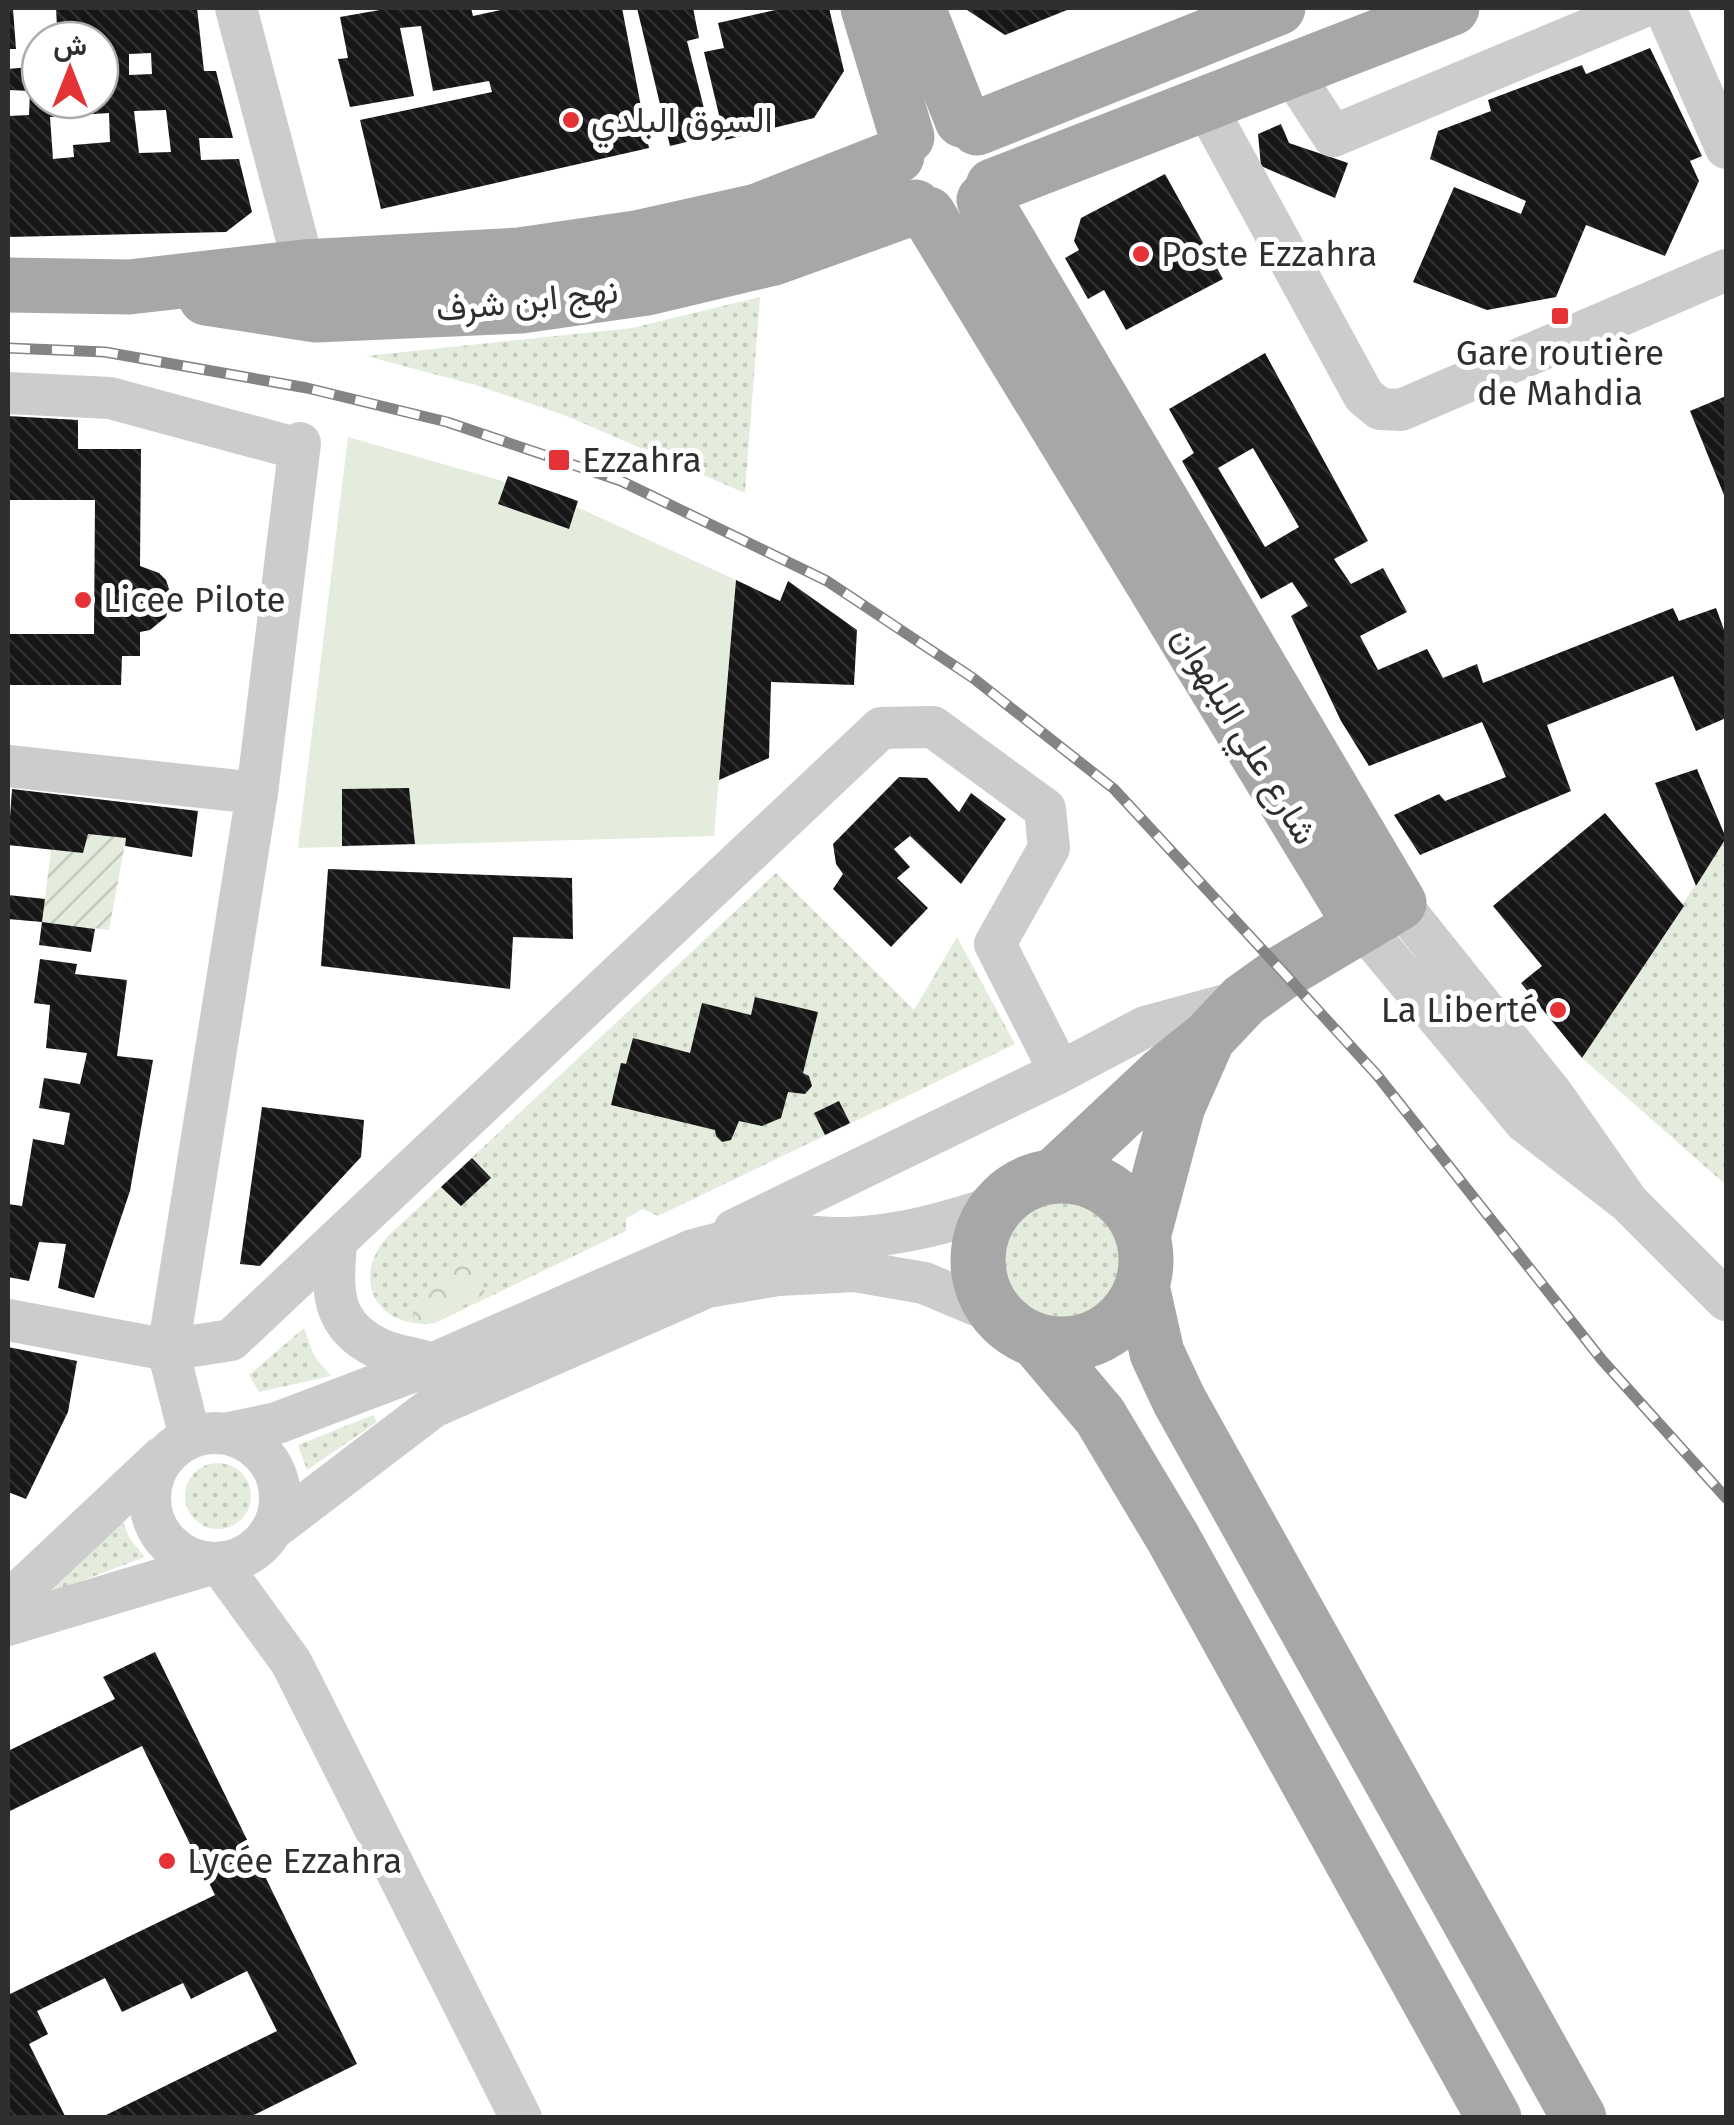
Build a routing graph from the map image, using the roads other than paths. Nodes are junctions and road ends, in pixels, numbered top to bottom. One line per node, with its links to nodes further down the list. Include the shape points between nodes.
1 (236, 8): 17 (street)
2 (868, 8): 11 (main road)
3 (918, 8): 10 (main road)
4 (1278, 8): 10 (main road)
5 (1452, 8): 8 (main road)
6 (1640, 8): 8 (street, via 1333,136)
7 (1666, 8): 12 (street)
8 (1290, 70): 9 (main road)
9 (1204, 104): 13 (main road); 15 (street, via 1364,396 1380,408 1402,410)
10 (970, 124): 11 (main road, via 932,120); 13 (main road, via 995,155)
11 (902, 146): 14 (main road, via 899,184); 17 (main road, نهج ابن شرف, via 757,211 636,238)
12 (1726, 148)
13 (989, 193): 14 (main road, via 959,216); 21 (main road, شارع علي البلهوان)
14 (922, 211): 17 (main road, نهج ابن شرف, via 774,258 647,288 521,306); 21 (main road, شارع علي البلهوان)
15 (1726, 270)
16 (8, 286): 17 (main road, نهج ابن شرف)
17 (310, 291)
18 (8, 392): 20 (street, via 110,398 300,446)
19 (8, 766): 20 (street)
20 (257, 793): 32 (street)
21 (1380, 914): 22 (main road, via 1283,972); 29 (street, شارع علي البلهوان, via 1525,1122 1628,1202)
22 (1226, 1019): 23 (street, via 1145,1027); 24 (main road); 28 (main road, via 1178,1106)
23 (1060, 1072): 26 (street, via 995,944 1049,848 1044,809 933,727 881,728); 27 (street)
24 (1054, 1176): 25 (main road, via 1013,1191); 28 (main road, via 1110,1190 1136,1218)
25 (997, 1206): 27 (street, via 890,1234 776,1234); 31 (main road, via 984,1226 978,1271 984,1293)
26 (336, 1244): 32 (street, via 231,1340); 33 (street, via 339,1315 382,1351)
27 (692, 1250): 33 (street)
28 (1143, 1262): 31 (main road, via 1123,1318 1108,1330 1073,1344); 42 (main road, via 1157,1354 1179,1400)
29 (1726, 1300)
30 (8, 1320): 32 (street)
31 (1016, 1326): 35 (street, via 924,1282 855,1271 707,1287 433,1406); 41 (main road, via 1100,1416)
32 (168, 1350): 34 (street)
33 (432, 1364): 34 (street, via 277,1423)
34 (196, 1440): 35 (street, via 248,1441 264,1453 280,1490); 36 (street, via 154,1473 149,1498 168,1544 189,1558); 37 (street)
35 (271, 1533): 36 (street, via 247,1556); 39 (street, via 279,1621)
36 (217, 1563): 38 (street); 39 (street)
37 (8, 1602)
38 (8, 1624)
39 (291, 1662): 40 (street)
40 (520, 2118)
41 (1494, 2118)
42 (1579, 2118)

